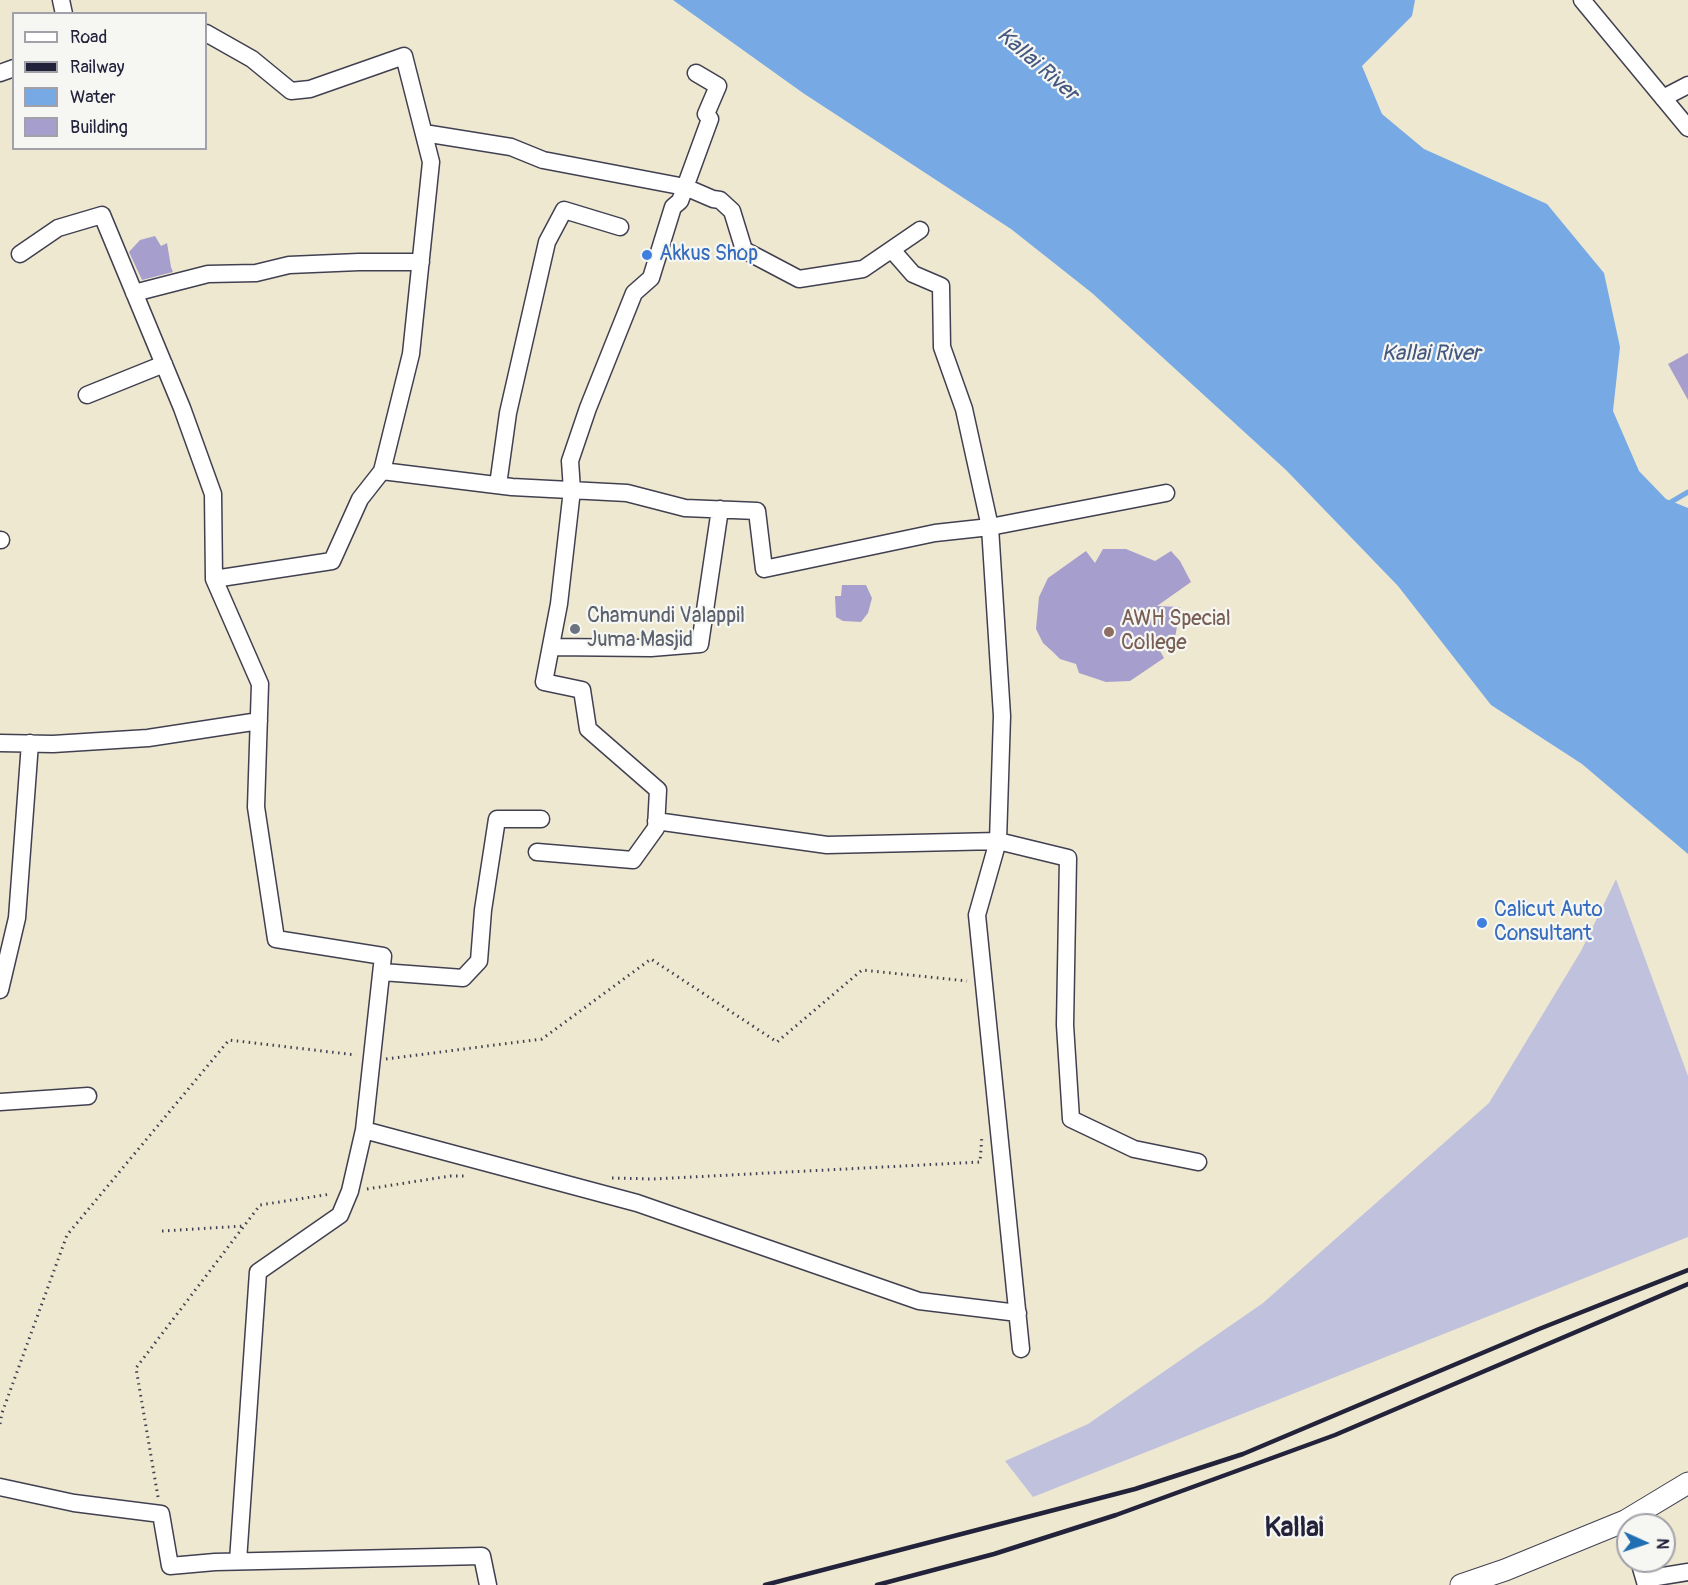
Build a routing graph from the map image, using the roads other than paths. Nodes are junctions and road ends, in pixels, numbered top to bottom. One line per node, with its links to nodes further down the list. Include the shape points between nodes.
1 (1582, 0): 5 (street)
2 (207, 34): 7 (street, via 252,59 291,91 404,56)
3 (696, 73): 8 (street, via 718,86)
4 (1688, 85): 5 (street)
5 (1663, 98): 6 (street)
6 (1688, 128)
7 (424, 133): 8 (street, via 511,147 543,160); 13 (street, via 431,162)
8 (685, 187): 11 (street, via 727,204 744,249 799,279 863,269); 19 (street, via 673,207 651,278 634,293 588,408 570,461)
9 (620, 227): 18 (street, via 564,210 548,242 508,412)
10 (920, 230): 11 (street)
11 (892, 250): 22 (street, via 913,274 940,286 942,346 964,409)
12 (20, 254): 14 (street, via 58,228 102,215)
13 (421, 262): 14 (street, via 289,265 256,273 208,274); 17 (street, via 411,354)
14 (134, 293): 15 (street)
15 (164, 364): 16 (street); 23 (street, via 213,494)
16 (87, 395)
17 (382, 471): 18 (street); 23 (street, via 360,499 332,561)
18 (498, 485): 19 (street)
19 (572, 490): 21 (street, via 627,493 685,508); 24 (street)
20 (1166, 493): 22 (street)
21 (720, 509): 22 (street, via 757,511 764,569 935,533); 24 (street, via 700,644 651,648)
22 (990, 527): 30 (street, via 1002,716)
23 (214, 579): 25 (street, via 260,684)
24 (551, 647): 29 (street, via 544,682 582,690 588,729 658,790)
25 (259, 721): 27 (street, via 148,738); 32 (street, via 256,807 276,939 382,956)
26 (0, 743): 27 (street)
27 (30, 743): 33 (street, via 17,918)
28 (541, 819): 32 (street, via 497,819 479,961 463,978)
29 (656, 820): 30 (street, via 827,845); 31 (street, via 656,828 633,860)
30 (998, 841): 37 (street, via 1068,858 1065,1025 1071,1119 1134,1149); 38 (street, via 977,915)
31 (537, 852)
32 (382, 972): 36 (street)
33 (0, 990)
34 (88, 1096): 35 (street)
35 (0, 1102)
36 (364, 1130): 38 (street, via 637,1203 919,1301); 44 (street, via 350,1191 340,1215 258,1272)
37 (1198, 1162)
38 (1018, 1313): 39 (street)
39 (1021, 1349)
40 (1688, 1483): 42 (main road)
41 (0, 1487): 44 (street, via 74,1503 161,1514 170,1566)
42 (1644, 1513)
43 (1616, 1529): 48 (main road)
44 (238, 1561): 47 (street, via 482,1556)
45 (1688, 1572): 46 (street)
46 (1645, 1582)
47 (488, 1585)
48 (1461, 1585)

